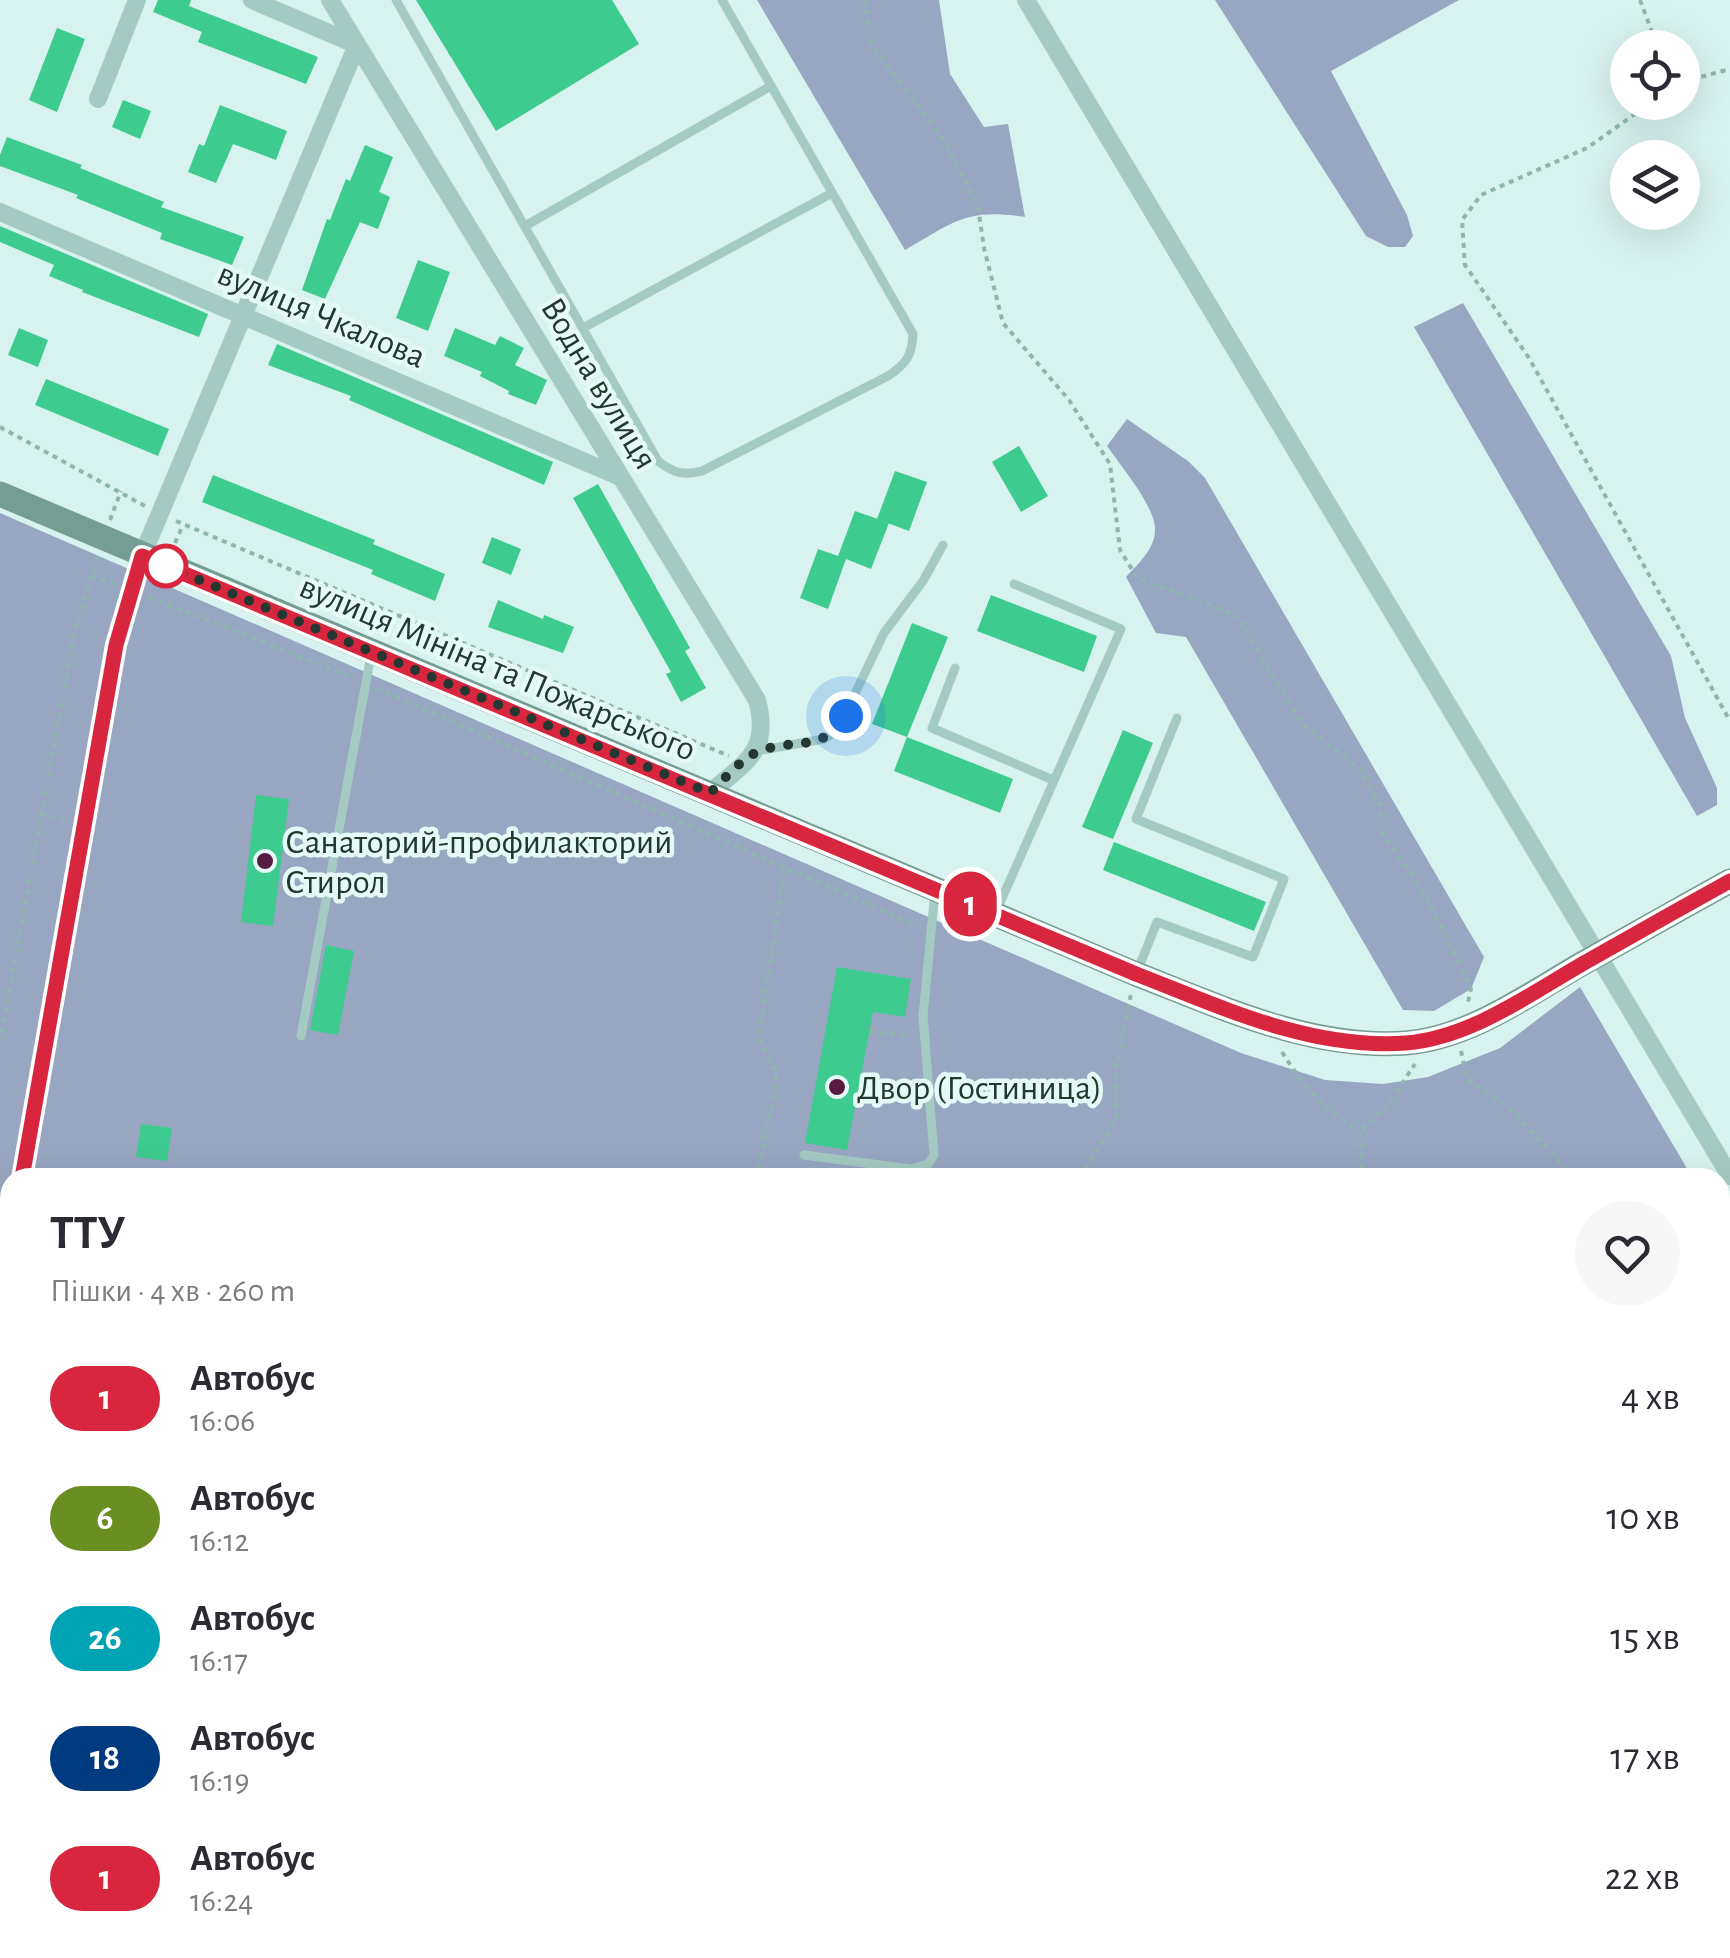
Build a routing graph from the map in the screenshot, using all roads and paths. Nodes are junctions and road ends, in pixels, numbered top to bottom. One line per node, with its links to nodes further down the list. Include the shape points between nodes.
1 (137, 0): 14 (street)
2 (252, 0): 10 (street)
3 (396, 0): 18 (lane)
4 (722, 0): 13 (lane)
5 (864, 0): 50 (path, via 872,47 944,140 978,207 1004,322 1069,400 1110,464 1120,550 1138,579 1239,618 1302,724 1360,769 1382,806 1381,831 1426,895 1471,989)
6 (1026, 0): 47 (street)
7 (1640, 0): 9 (path)
8 (332, 2): 10 (street, Водна вулиця)
9 (1651, 30)
10 (357, 45): 19 (street); 22 (street, Водна вулиця)
11 (1730, 69): 12 (path)
12 (1700, 77)
13 (771, 86): 16 (lane); 18 (lane)
14 (98, 99)
15 (1627, 120): 36 (path, via 1587,148 1481,194 1462,220 1465,265 1546,387)
16 (832, 193): 20 (lane); 20 (lane, via 913,334 912,352 888,376 702,471 672,472 658,461)
17 (0, 212): 19 (street, вулиця Чкалова)
18 (524, 226): 20 (lane)
19 (243, 316): 22 (street, вулиця Чкалова); 25 (street)
20 (583, 328)
21 (0, 427): 23 (path)
22 (618, 476): 37 (street, Водна вулиця, via 757,700 762,735)
23 (121, 492): 25 (path); 26 (path)
24 (0, 494): 26 (street, вулиця Мініна та Пожарського)
25 (160, 514): 28 (street); 37 (path)
26 (103, 539): 28 (street, вулиця Мініна та Пожарського); 29 (path)
27 (943, 545): 37 (lane, via 884,633 837,731)
28 (142, 556): 31 (street); 32 (street, вулиця Мініна та Пожарського)
29 (92, 576): 31 (path); 40 (path, via 74,636)
30 (1014, 584): 38 (lane, via 1120,629)
31 (132, 590): 34 (path); 41 (street)
32 (371, 652): 34 (lane); 39 (street, вулиця Мініна та Пожарського)
33 (955, 668): 38 (lane, via 932,728)
34 (365, 683): 42 (path); 52 (lane)
35 (1177, 718): 48 (lane, via 1136,819 1284,879 1253,958 1157,922)
36 (1730, 721)
37 (751, 757): 39 (street)
38 (1053, 780): 45 (lane)
39 (710, 793): 44 (street, вулиця Мініна та Пожарського)
40 (41, 815): 41 (path); 55 (path)
41 (85, 823): 58 (street)
42 (785, 865): 46 (path); 59 (path, via 760,1038 776,1083)
43 (1730, 880): 47 (street, вулиця Мініна та Пожарського)
44 (935, 889): 45 (street, вулиця Мініна та Пожарського); 46 (lane)
45 (995, 914): 48 (street, вулиця Мініна та Пожарського)
46 (931, 932): 53 (lane)
47 (1598, 955): 50 (street, вулиця Мініна та Пожарського); 63 (street)
48 (1136, 974): 49 (street, вулиця Мініна та Пожарського); 60 (path, via 1115,1075 1117,1118)
49 (1263, 1022): 54 (street, вулиця Мініна та Пожарського, via 1366,1042); 56 (path, via 1306,1088)
50 (1462, 1028): 54 (street, вулиця Мініна та Пожарського); 62 (path, via 1466,1079 1513,1111)
51 (870, 1031): 53 (path)
52 (301, 1036)
53 (924, 1038): 57 (lane, via 935,1141 928,1164 910,1168)
54 (1431, 1039): 56 (path, via 1386,1107)
55 (0, 1042)
56 (1360, 1131): 61 (path)
57 (804, 1155)
58 (24, 1168)
59 (759, 1168)
60 (1086, 1168)
61 (1362, 1168)
62 (1565, 1168)
63 (1725, 1168)

